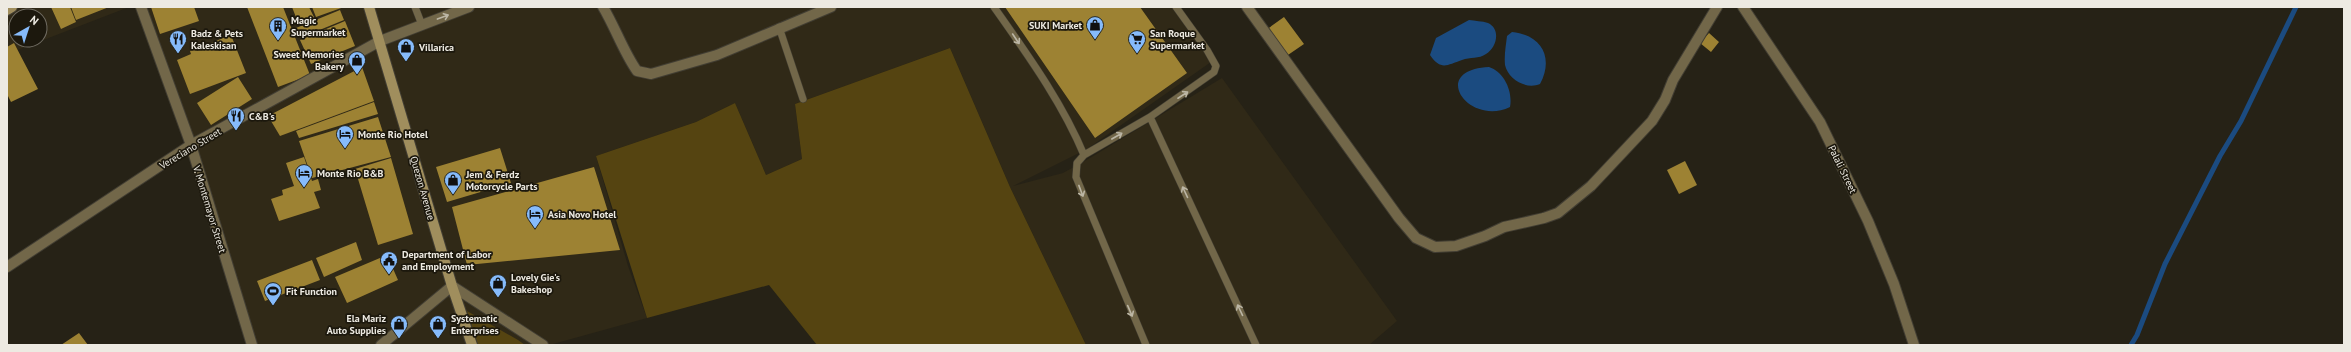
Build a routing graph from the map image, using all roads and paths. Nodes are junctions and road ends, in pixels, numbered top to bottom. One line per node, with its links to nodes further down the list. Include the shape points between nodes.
1 (12, 7): 13 (main road)
2 (141, 7): 19 (street, V. Montemayor Street)
3 (369, 7): 16 (main road, Quezon Avenue)
4 (415, 7): 14 (lane)
5 (469, 7): 14 (street, Vereciano Street, one-way to 5)
6 (603, 7): 15 (street, via 637,71 651,74 717,55)
7 (831, 7): 15 (street)
8 (994, 7): 20 (lane, one-way to 20, via 1060,108)
9 (1176, 7): 18 (lane, one-way to 9, via 1214,72 1216,66 1208,50)
10 (1247, 7): 11 (street, via 1399,218 1416,238 1435,247 1456,246 1504,227 1558,213 1591,186 1652,121)
11 (1717, 7)
12 (1743, 7): 29 (street, Palali Street, via 1820,122 1868,221 1894,284)
13 (7, 10)
14 (422, 25): 16 (street, Vereciano Street)
15 (779, 27): 17 (lane)
16 (380, 40): 19 (street, Vereciano Street); 22 (main road, Quezon Avenue)
17 (803, 100)
18 (1150, 116): 20 (lane, one-way to 18); 28 (lane, one-way to 18)
19 (191, 145): 21 (street, Vereciano Street); 23 (street, V. Montemayor Street)
20 (1084, 155): 27 (lane, one-way to 27, via 1077,163 1076,177)
21 (7, 267)
22 (452, 286): 24 (street); 25 (main road, Quezon Avenue); 26 (street)
23 (252, 345)
24 (381, 345)
25 (472, 345)
26 (543, 345)
27 (1146, 345)
28 (1256, 345)
29 (1914, 345)

